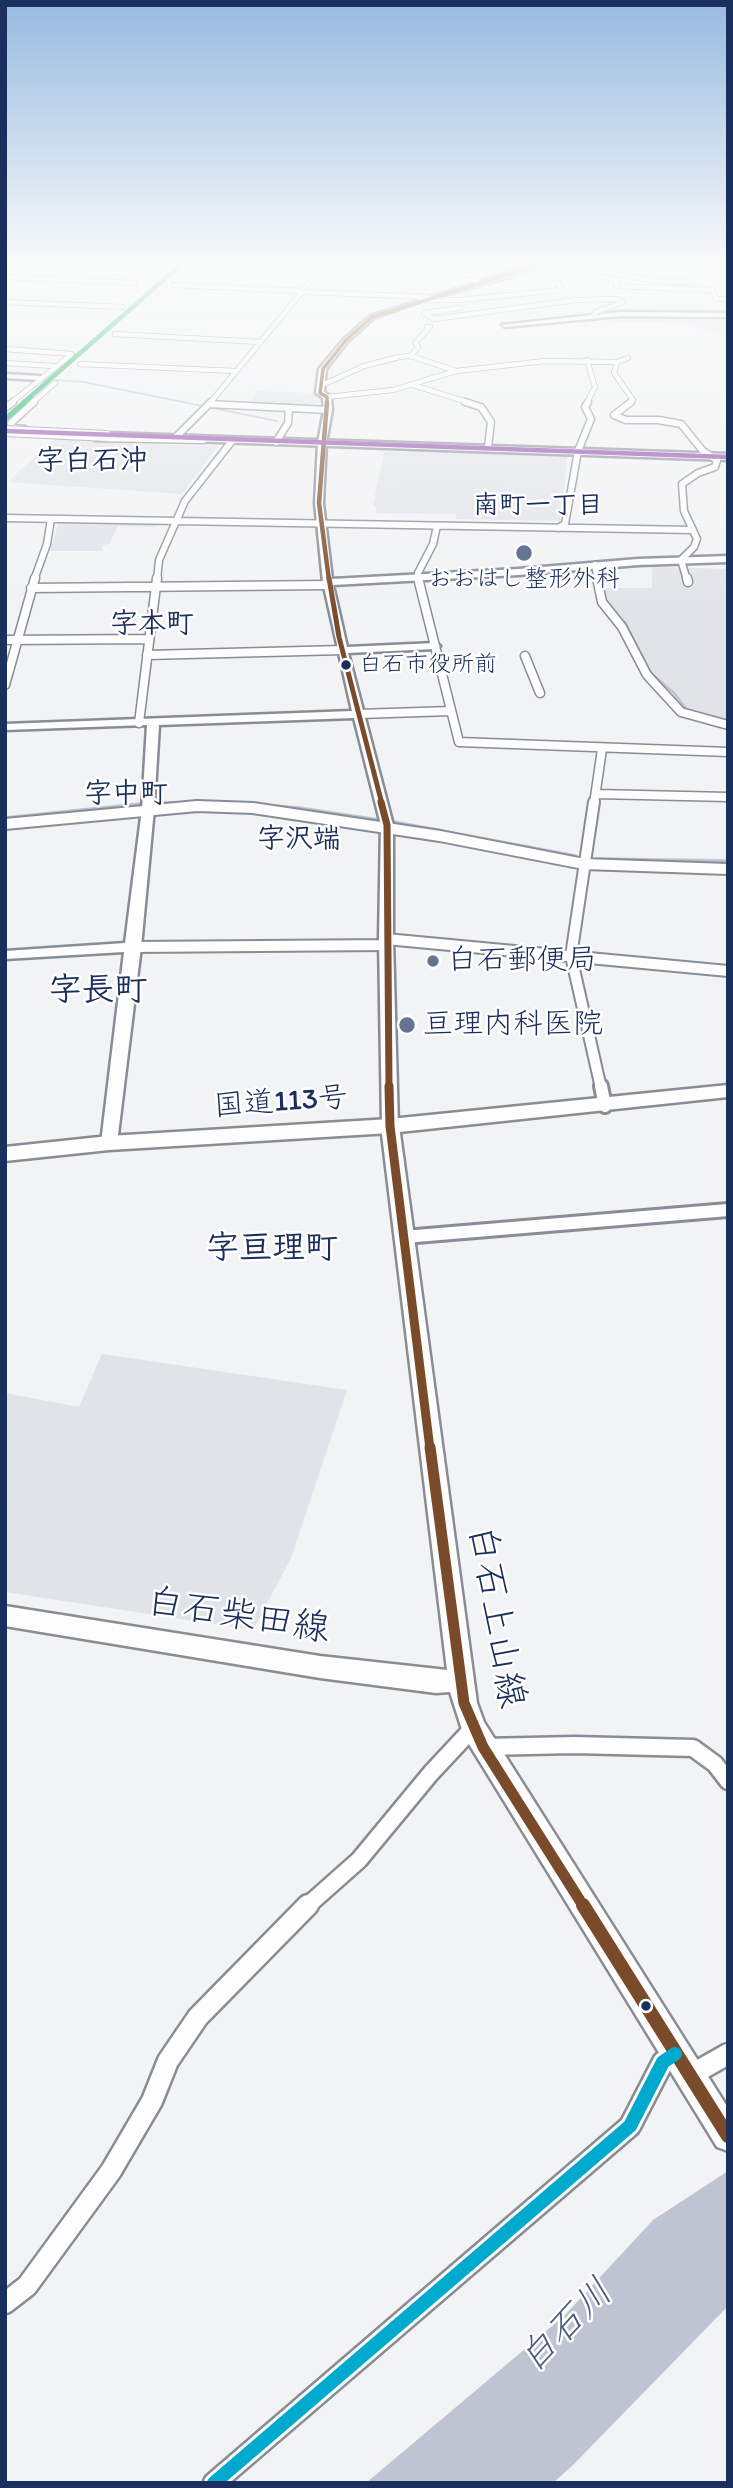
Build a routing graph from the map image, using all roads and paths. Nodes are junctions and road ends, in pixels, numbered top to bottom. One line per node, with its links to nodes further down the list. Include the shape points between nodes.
1 (38, 380): 13 (street)
2 (228, 380): 12 (street)
3 (321, 380): 10 (street)
4 (333, 380): 10 (street)
5 (428, 380): 9 (street)
6 (594, 380): 23 (street, via 596,387 585,407 591,419)
7 (619, 380): 24 (street, via 633,400 614,415 681,425)
8 (55, 383): 16 (street)
9 (413, 385): 11 (street, via 374,394); 22 (street, via 481,407 491,422)
10 (320, 386): 11 (street, via 320,393)
11 (327, 397): 15 (street)
12 (208, 406): 14 (street); 17 (street)
13 (5, 408)
14 (289, 408): 15 (street); 20 (street, via 288,423)
15 (328, 410): 21 (street)
16 (7, 432): 17 (street); 17 (main road, bridge); 18 (street)
17 (175, 438): 18 (main road)
18 (204, 440): 19 (main road)
19 (232, 441): 20 (main road); 28 (street, via 185,501)
20 (276, 442): 21 (main road)
21 (322, 443): 22 (main road); 29 (street)
22 (488, 447): 23 (main road)
23 (578, 451): 24 (main road); 31 (street, via 565,524)
24 (712, 457): 25 (main road); 32 (street, via 717,460 715,467 682,484 684,511)
25 (728, 457)
26 (5, 518): 27 (street)
27 (51, 519): 28 (street); 40 (street)
28 (176, 523): 29 (street); 39 (street, via 159,560)
29 (320, 524): 30 (street); 38 (street)
30 (437, 526): 31 (street); 36 (street)
31 (558, 528): 32 (street)
32 (693, 530): 34 (street, via 694,547)
33 (728, 559): 34 (street)
34 (681, 560): 35 (street); 37 (street)
35 (596, 565): 36 (street); 54 (street, via 602,602 622,626 647,675 681,712)
36 (418, 579): 38 (street); 44 (street)
37 (688, 582)
38 (328, 583): 39 (street); 45 (street)
39 (155, 587): 40 (street); 41 (street)
40 (31, 588): 43 (street)
41 (149, 639): 43 (street); 46 (street)
42 (5, 640): 43 (street)
43 (17, 640): 48 (street)
44 (435, 646): 45 (street); 50 (street)
45 (343, 650): 46 (street); 51 (street)
46 (147, 655): 52 (street)
47 (525, 656): 49 (street)
48 (5, 685)
49 (540, 693)
50 (451, 710): 51 (street); 56 (street, via 459,742)
51 (359, 715): 53 (street); 62 (street)
52 (139, 723): 53 (street); 55 (street)
53 (153, 723): 60 (street)
54 (728, 725)
55 (5, 727)
56 (602, 748): 57 (street); 58 (street)
57 (728, 752)
58 (597, 794): 59 (street); 63 (street)
59 (728, 797)
60 (149, 806): 61 (street); 62 (street, via 253,808); 66 (street)
61 (5, 824)
62 (387, 824): 63 (street); 65 (street)
63 (584, 864): 64 (street); 68 (street)
64 (728, 869)
65 (387, 942): 66 (street); 68 (street); 72 (street)
66 (134, 947): 67 (street); 73 (street)
67 (5, 955)
68 (571, 956): 69 (street); 71 (street)
69 (728, 971)
70 (728, 1091): 71 (highway, 国道113号)
71 (605, 1106): 72 (highway, 国道113号)
72 (390, 1126): 73 (highway, 国道113号); 76 (main road, 白石上山線)
73 (109, 1143): 74 (highway, 国道113号)
74 (5, 1153)
75 (728, 1210): 76 (street)
76 (404, 1237): 78 (main road, 白石上山線)
77 (5, 1616): 78 (main road, 白石柴田線, via 333,1669 436,1682)
78 (460, 1680): 79 (main road, 白石上山線)
79 (478, 1738): 80 (street, via 693,1748 715,1763); 82 (main road, 白石上山線); 84 (street, via 431,1773 359,1860 321,1892 198,2017 168,2061 152,2101 111,2171 27,2286)
80 (728, 1781)
81 (728, 2054): 82 (street)
82 (689, 2076): 83 (main road, 白石上山線); 85 (street, via 663,2063 630,2126)
83 (728, 2136)
84 (5, 2304)
85 (214, 2483)

